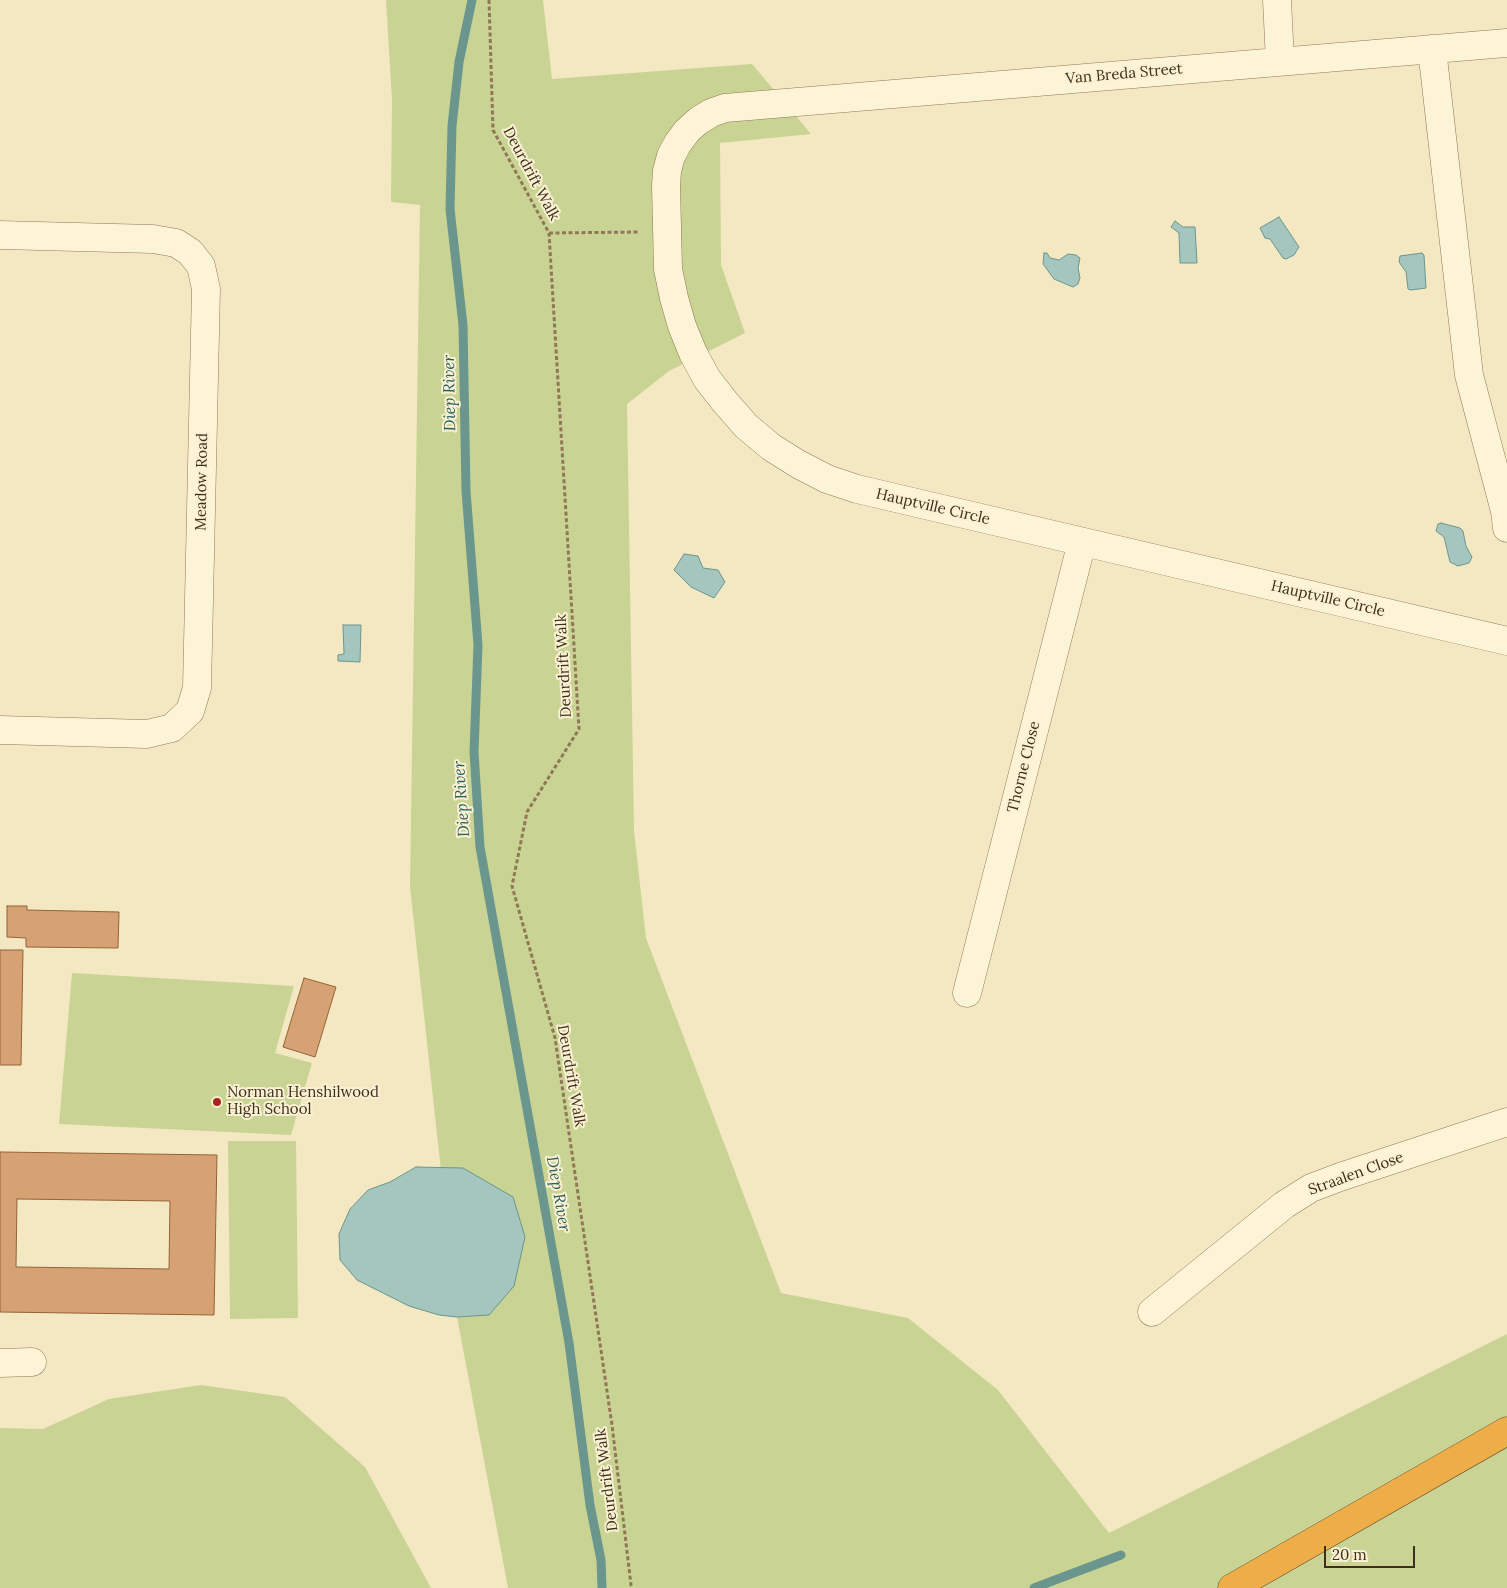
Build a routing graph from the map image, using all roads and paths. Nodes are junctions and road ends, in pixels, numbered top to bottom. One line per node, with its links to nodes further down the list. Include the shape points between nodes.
1 (489, 0): 8 (path, Deurdrift Walk, via 493,130)
2 (1277, 0): 5 (street)
3 (1507, 43): 4 (street, Van Breda Street)
4 (1432, 49): 5 (street, Van Breda Street); 10 (street, via 1469,376)
5 (1280, 61): 6 (street, Van Breda Street)
6 (740, 106): 7 (street, Hauptville Circle, via 711,113 698,121 678,143 667,171)
7 (668, 231): 8 (path); 11 (street, Hauptville Circle, via 668,269 682,326 693,353 725,402 771,447 827,479 857,489)
8 (549, 233): 20 (path, Deurdrift Walk, via 580,729 527,812 512,886 555,1038)
9 (0, 236): 13 (street, Meadow Road, via 153,239 176,243 190,252 201,266 206,289 197,688 190,711 172,728 147,734)
10 (1507, 528)
11 (1082, 542): 12 (street, Hauptville Circle); 14 (street, Thorne Close)
12 (1507, 641)
13 (0, 730)
14 (967, 993)
15 (1507, 1122): 16 (street, Straalen Close, via 1311,1188 1284,1205)
16 (1152, 1312)
17 (32, 1362): 18 (street)
18 (0, 1363)
19 (1507, 1431): 21 (highway)
20 (633, 1588)
21 (1232, 1588)

